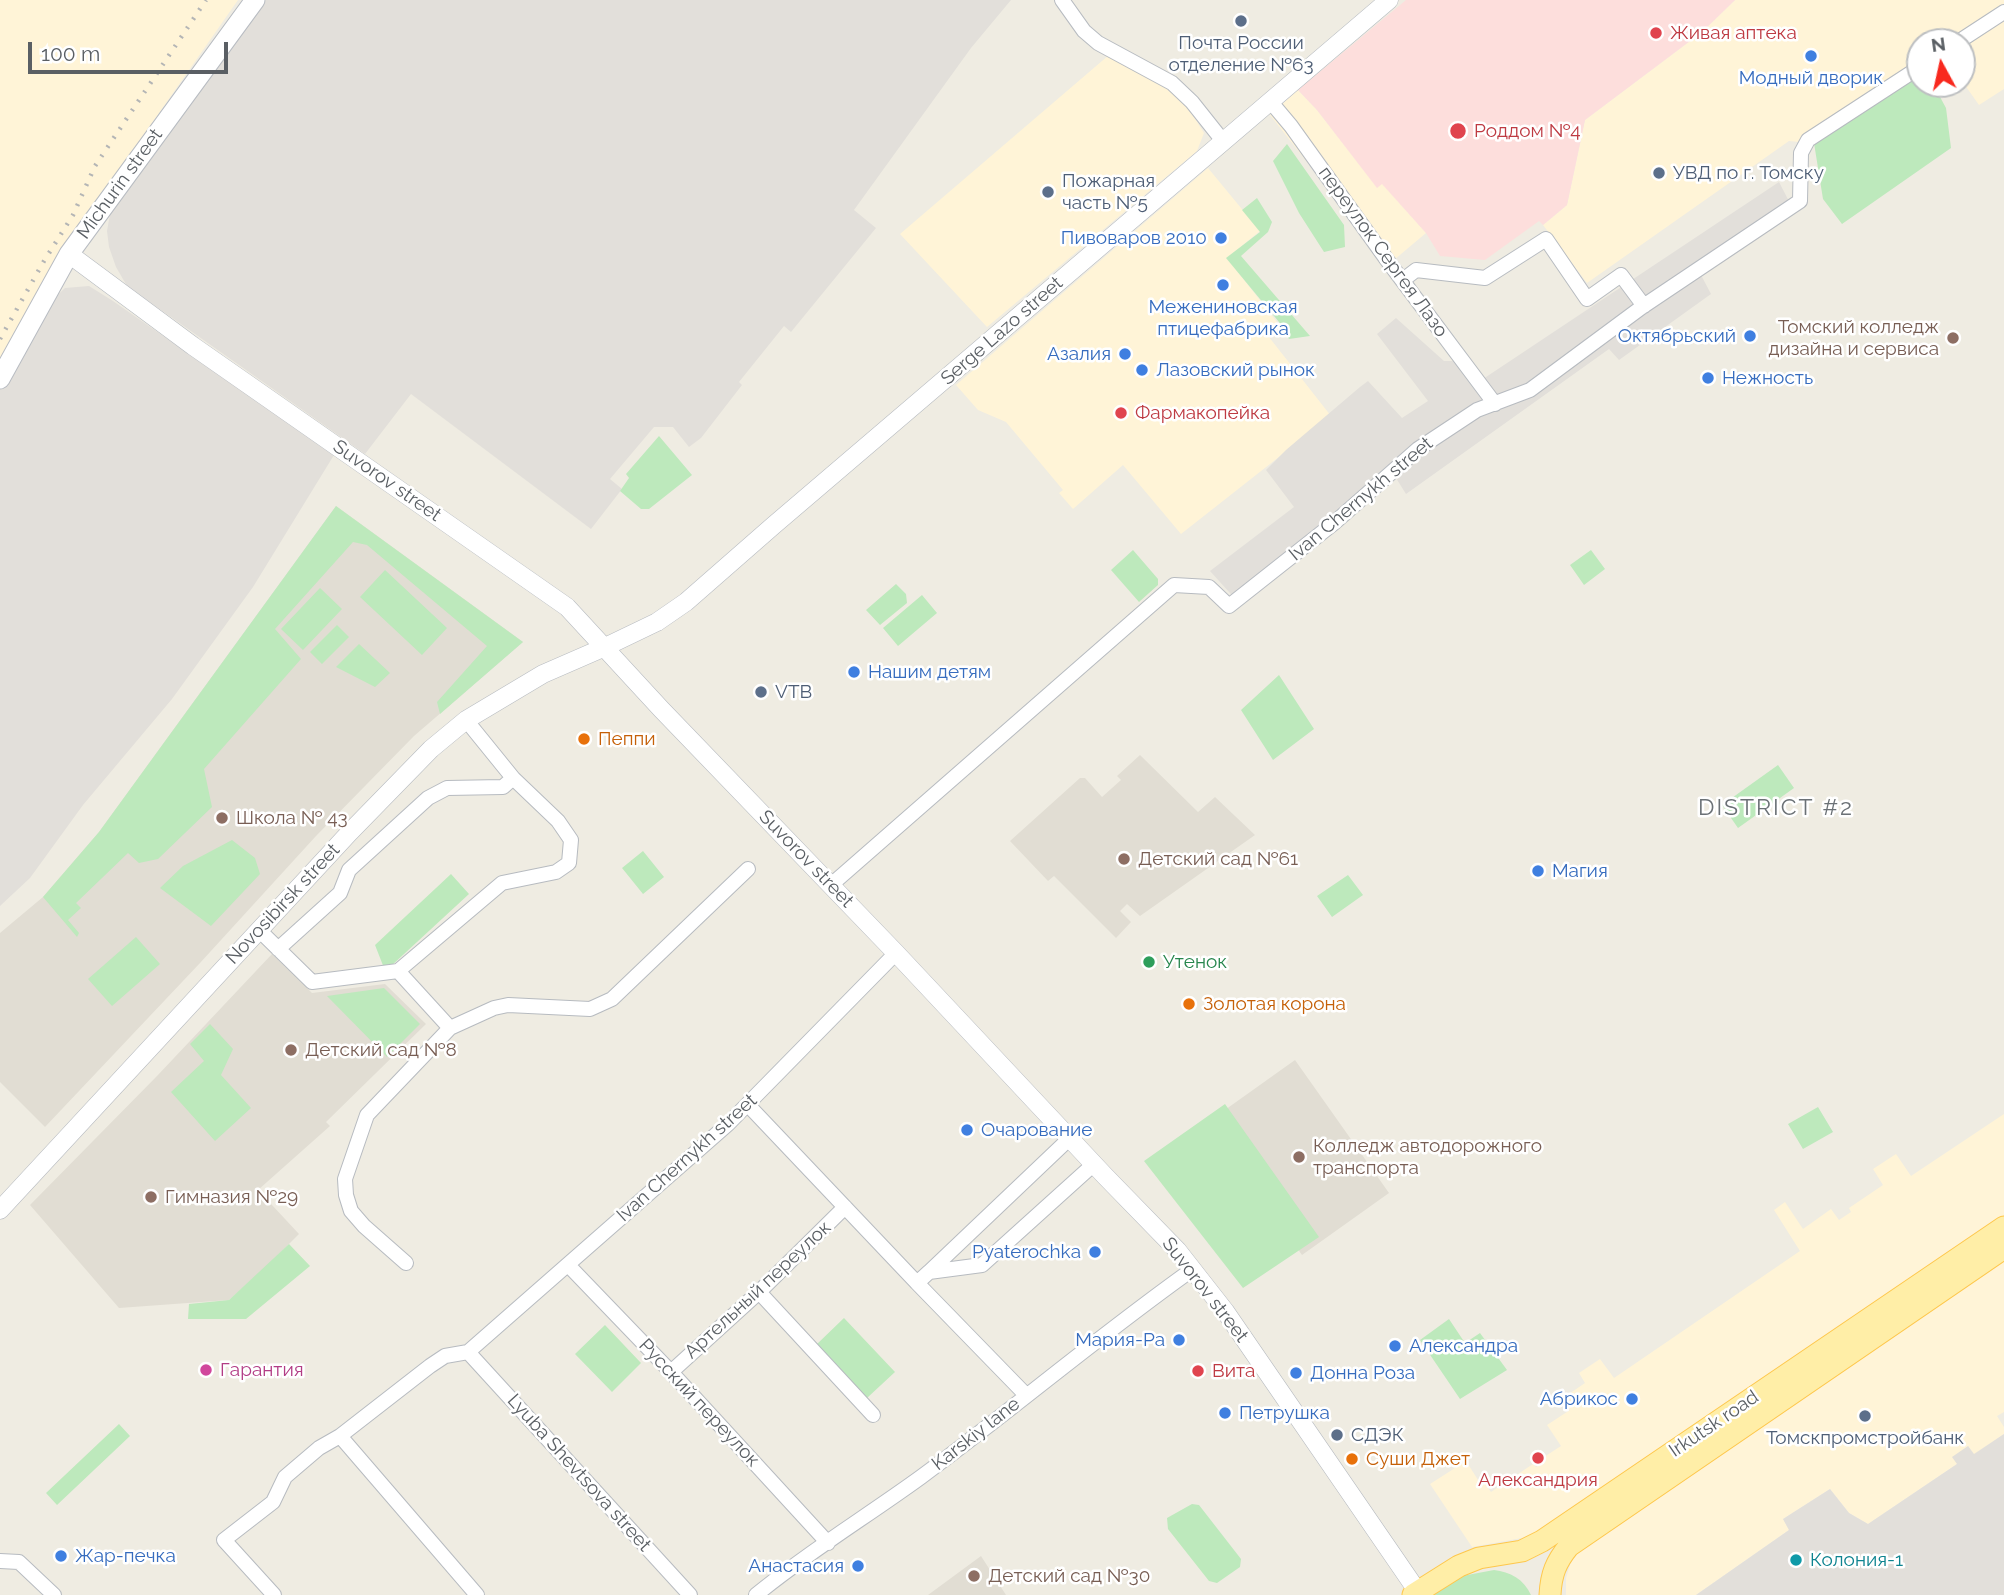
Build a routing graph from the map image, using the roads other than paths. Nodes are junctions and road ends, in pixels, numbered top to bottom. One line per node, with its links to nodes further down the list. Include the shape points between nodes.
1 (256, 0): 9 (main road, Michurin street)
2 (1062, 0): 8 (street, via 1098,43 1172,83)
3 (1389, 0): 7 (street, Serge Lazo street)
4 (2004, 12): 5 (street)
5 (1976, 30)
6 (1906, 76): 11 (street, Ivan Chernykh street, via 1808,140 1801,153 1800,201)
7 (1270, 101): 8 (street, Serge Lazo street); 10 (street, переулок Сергея Лазо)
8 (1223, 141): 14 (street, Serge Lazo street, via 686,603)
9 (69, 254): 12 (main road, Michurin street); 14 (street, Suvorov street, via 567,607)
10 (1402, 280): 11 (street, via 1416,270 1485,278 1546,239 1587,299 1621,275); 13 (street, переулок Сергея Лазо)
11 (1644, 306): 13 (street, Ivan Chernykh street, via 1530,390)
12 (0, 379)
13 (1495, 404): 18 (street, Ivan Chernykh street, via 1477,410 1418,449 1229,606 1209,587 1174,585)
14 (605, 647): 15 (street, Novosibirsk street, via 543,674); 18 (street, Suvorov street)
15 (466, 720): 16 (street); 19 (street, Novosibirsk street, via 430,749)
16 (513, 778): 20 (street, via 503,787 447,788 428,798 349,870 340,893); 22 (street, via 571,840 569,863 556,872 502,883)
17 (748, 869): 23 (street, via 612,999 590,1009 508,1005)
18 (831, 885): 21 (street, Suvorov street)
19 (259, 930): 20 (street); 28 (street, Novosibirsk street)
20 (278, 949): 22 (street, via 312,982)
21 (896, 953): 24 (street, Ivan Chernykh street); 25 (street, Suvorov street)
22 (398, 971): 23 (street)
23 (450, 1028): 31 (street, via 367,1115 345,1179 351,1211)
24 (748, 1105): 27 (street); 32 (street, Ivan Chernykh street)
25 (1070, 1138): 26 (street, Suvorov street); 34 (street)
26 (1094, 1164): 33 (street, Suvorov street); 34 (street, via 982,1265)
27 (845, 1207): 35 (street); 36 (street, Артельный переулок)
28 (0, 1210)
29 (2004, 1227): 44 (main road, Irkutsk road, via 1542,1541 1522,1551 1459,1566)
30 (2004, 1248): 50 (main road, Irkutsk road, via 1569,1546 1556,1562)
31 (406, 1263)
32 (569, 1266): 37 (street, Ivan Chernykh street); 38 (street, Русский переулок)
33 (1193, 1269): 39 (street, Karskiy lane); 44 (street, Suvorov street)
34 (929, 1272): 35 (street)
35 (917, 1283): 39 (street)
36 (760, 1292): 38 (street, Артельный переулок); 40 (street)
37 (468, 1352): 41 (street, via 445,1356); 48 (street, Lyuba Shevtsova street)
38 (671, 1372): 42 (street, Русский переулок)
39 (1026, 1395): 42 (street, Karskiy lane)
40 (873, 1415)
41 (340, 1436): 46 (street, via 285,1476 273,1502 224,1540); 47 (street)
42 (828, 1543): 49 (street, Karskiy lane)
43 (0, 1562): 45 (street, via 19,1562)
44 (1415, 1593)
45 (54, 1595)
46 (274, 1595)
47 (477, 1595)
48 (690, 1595)
49 (756, 1595)
50 (1550, 1595)

